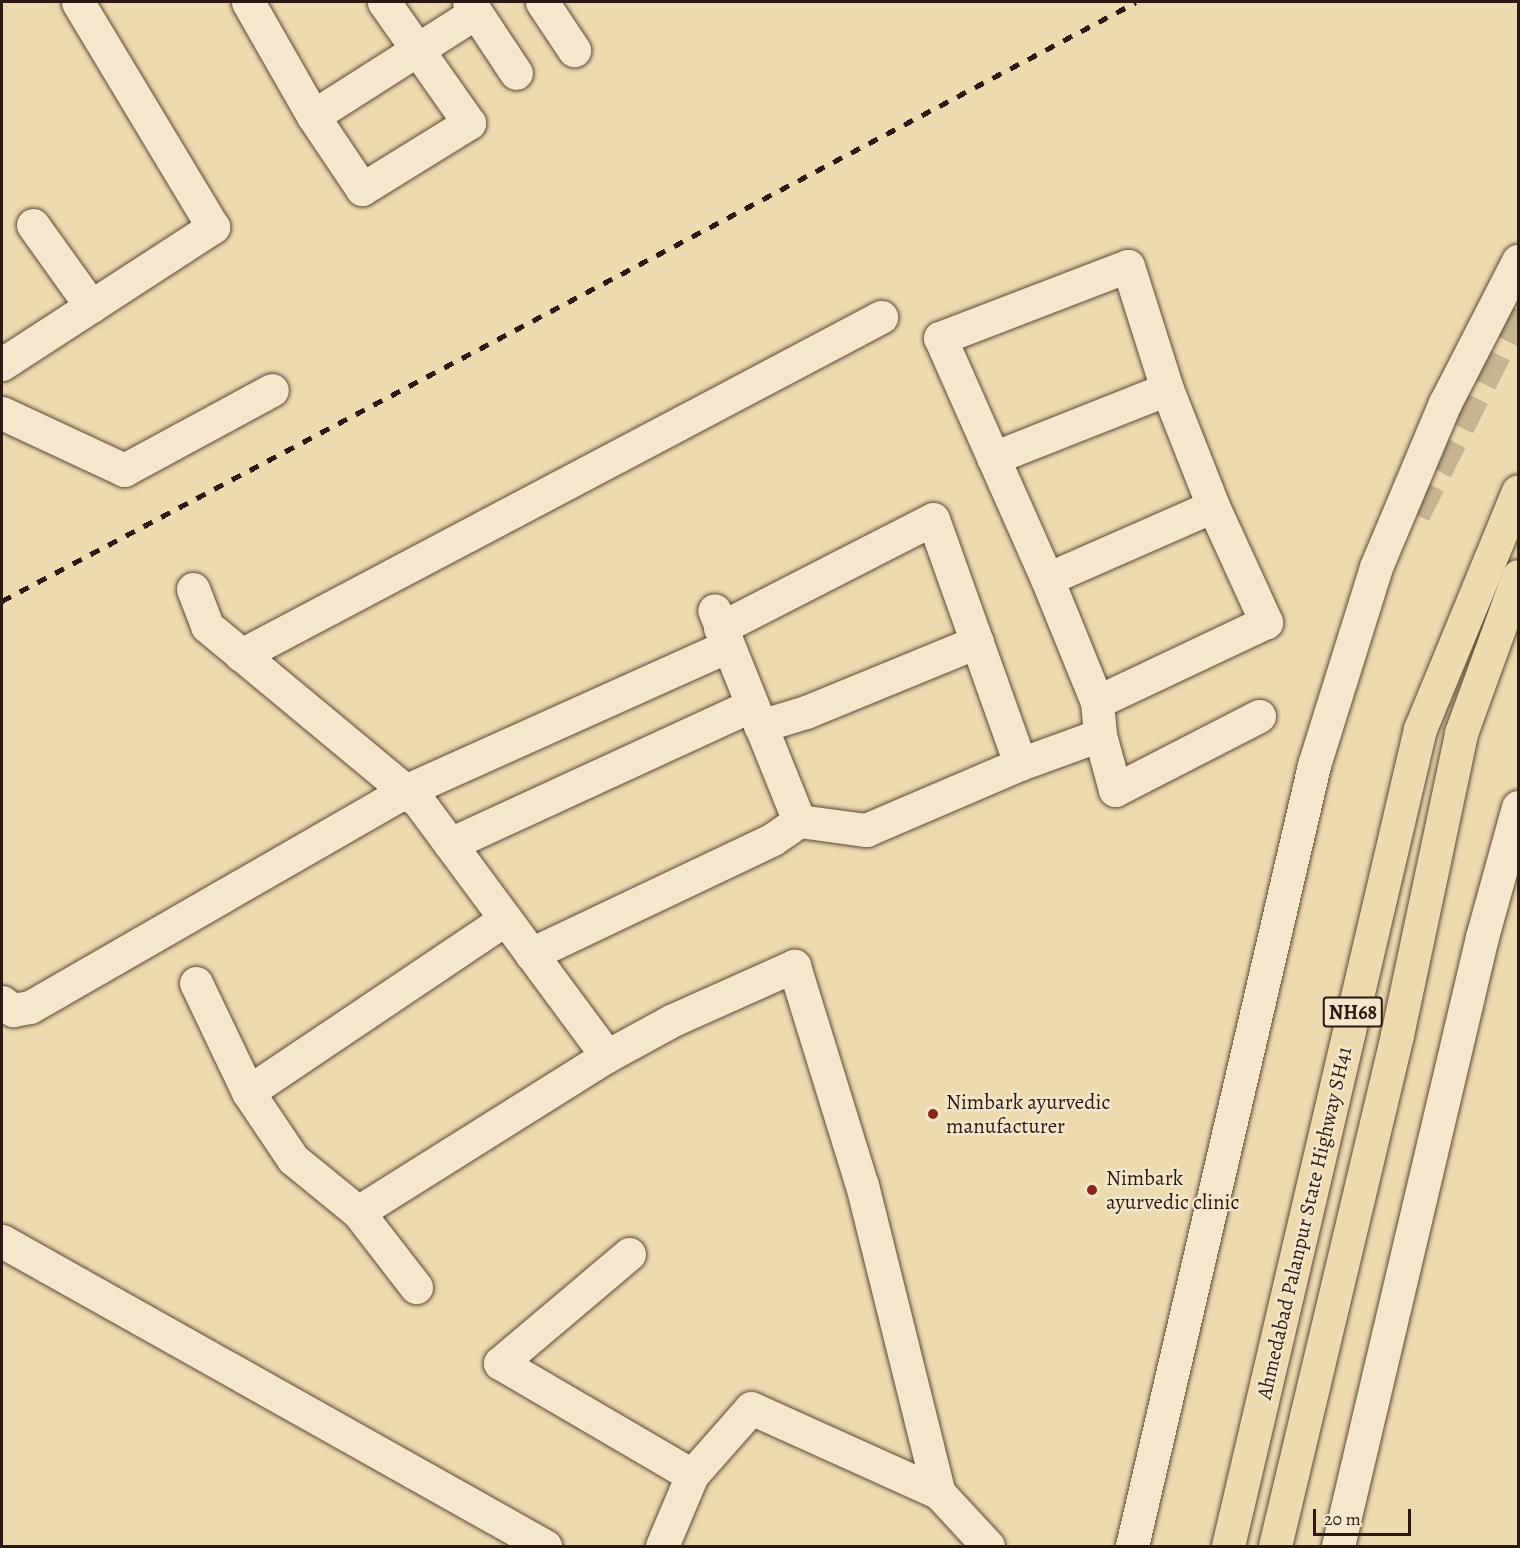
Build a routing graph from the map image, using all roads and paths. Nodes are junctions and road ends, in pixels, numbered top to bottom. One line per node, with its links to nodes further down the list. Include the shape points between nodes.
1 (78, 2): 12 (street, via 213,227)
2 (384, 2): 6 (street)
3 (542, 2): 7 (street)
4 (258, 4): 9 (street)
5 (472, 7): 6 (street); 8 (street)
6 (417, 48): 9 (street); 9 (street, via 469,123 362,189)
7 (574, 50)
8 (516, 73)
9 (313, 116)
10 (33, 225): 12 (street)
11 (1518, 261): 51 (street, via 1445,403 1376,567 1314,765)
12 (91, 306): 14 (street)
13 (881, 317): 26 (street)
14 (2, 361)
15 (1167, 389): 18 (street); 18 (street, via 1128,266 940,338); 20 (street)
16 (273, 390): 17 (street, via 124,470)
17 (2, 412)
18 (993, 458): 22 (street)
19 (1518, 491): 52 (highway, Ahmedabad Palanpur State Highway SH41 / NH68, via 1420,729)
20 (1213, 506): 22 (street); 27 (street, via 1266,622)
21 (1518, 576): 53 (highway, NH68, via 1461,733 1397,1035)
22 (1047, 579): 27 (street)
23 (193, 589): 26 (street, via 207,626)
24 (721, 628): 25 (street, via 933,519); 28 (street); 32 (street)
25 (977, 642): 28 (street, via 806,712); 31 (street)
26 (241, 655): 32 (street)
27 (1097, 702): 30 (street)
28 (756, 716): 34 (street); 35 (street)
29 (1259, 716): 30 (street, via 1115,790)
30 (1100, 735): 31 (street)
31 (1020, 764): 34 (street, via 866,830)
32 (405, 791): 35 (street, via 419,802); 39 (street, via 30,1007 14,1010)
33 (1518, 807): 54 (street, via 1482,937)
34 (799, 821): 37 (street, via 773,839)
35 (450, 844): 36 (street)
36 (505, 919): 37 (street); 41 (street)
37 (531, 954): 40 (street)
38 (196, 983): 41 (street)
39 (2, 1002)
40 (607, 1056): 42 (street); 47 (street, via 674,1020 794,966 862,1185)
41 (248, 1092): 42 (street, via 293,1159)
42 (358, 1212): 45 (street)
43 (2, 1241): 48 (street)
44 (629, 1254): 46 (street, via 500,1363)
45 (416, 1287)
46 (692, 1475): 47 (street, via 751,1408); 49 (street)
47 (939, 1494): 50 (street)
48 (545, 1546)
49 (662, 1546)
50 (988, 1546)
51 (1132, 1546)
52 (1228, 1546)
53 (1275, 1546)
54 (1338, 1546)

